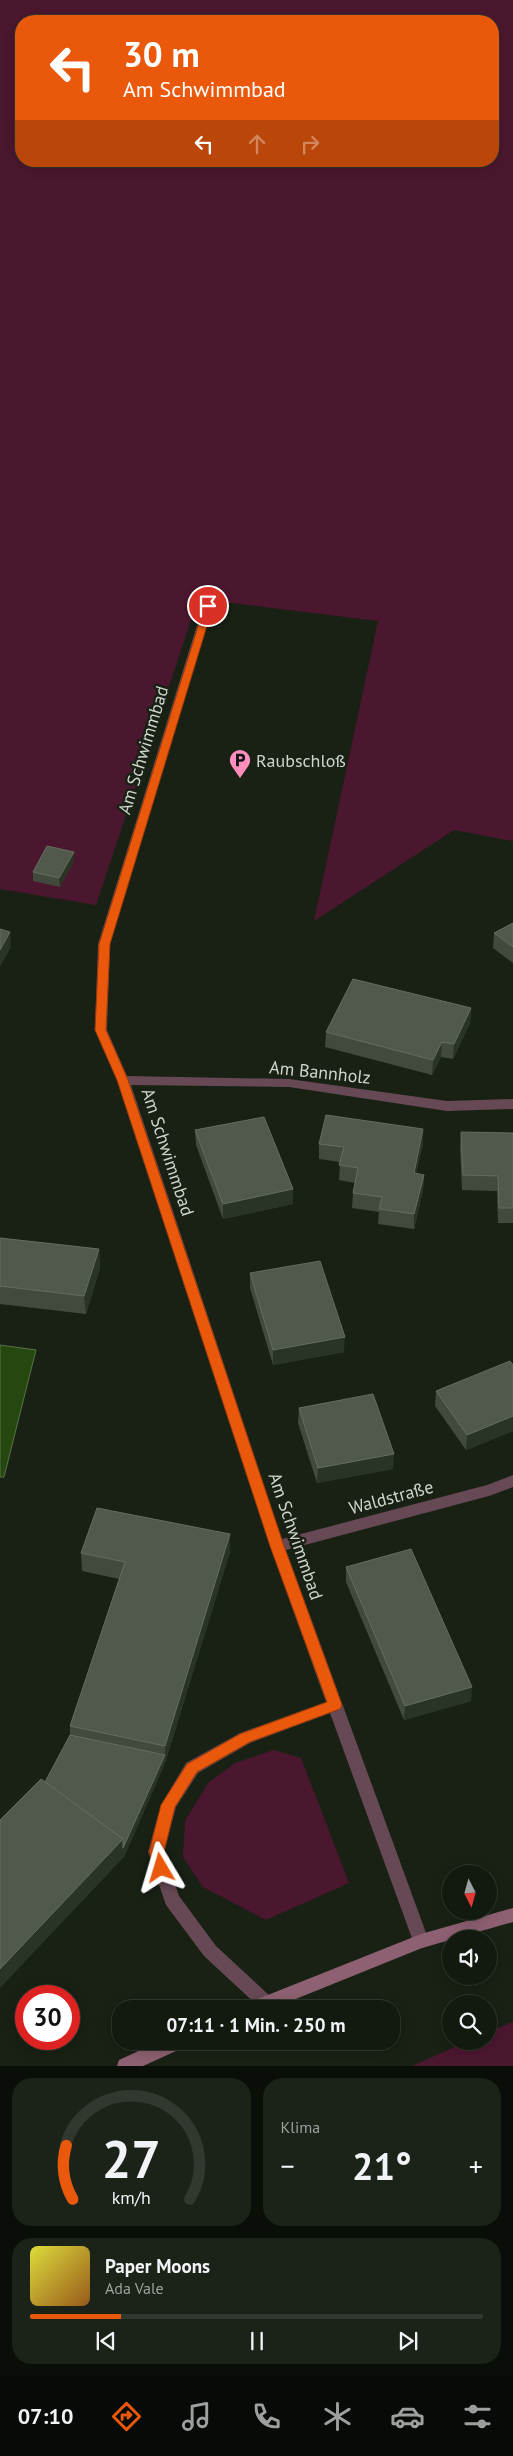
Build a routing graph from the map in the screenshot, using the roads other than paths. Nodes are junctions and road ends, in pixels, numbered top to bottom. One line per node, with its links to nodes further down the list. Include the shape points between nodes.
1 (208, 606): 2 (street, Am Schwimmbad, via 104,944 101,1030)
2 (123, 1080): 3 (street, Am Bannholz, via 289,1083 447,1106); 5 (street, Am Schwimmbad)
3 (513, 1104)
4 (513, 1481): 5 (street, Waldstraße)
5 (277, 1546): 6 (street, Am Schwimmbad)
6 (335, 1705): 8 (street, Am Schwimmbad); 9 (street, via 245,1738 192,1768 169,1805 156,1852 172,1900 210,1951)
7 (513, 1915): 8 (main road)
8 (421, 1941): 10 (main road)
9 (254, 2000)
10 (271, 2000)
11 (160, 2050): 12 (main road)
12 (125, 2066)

